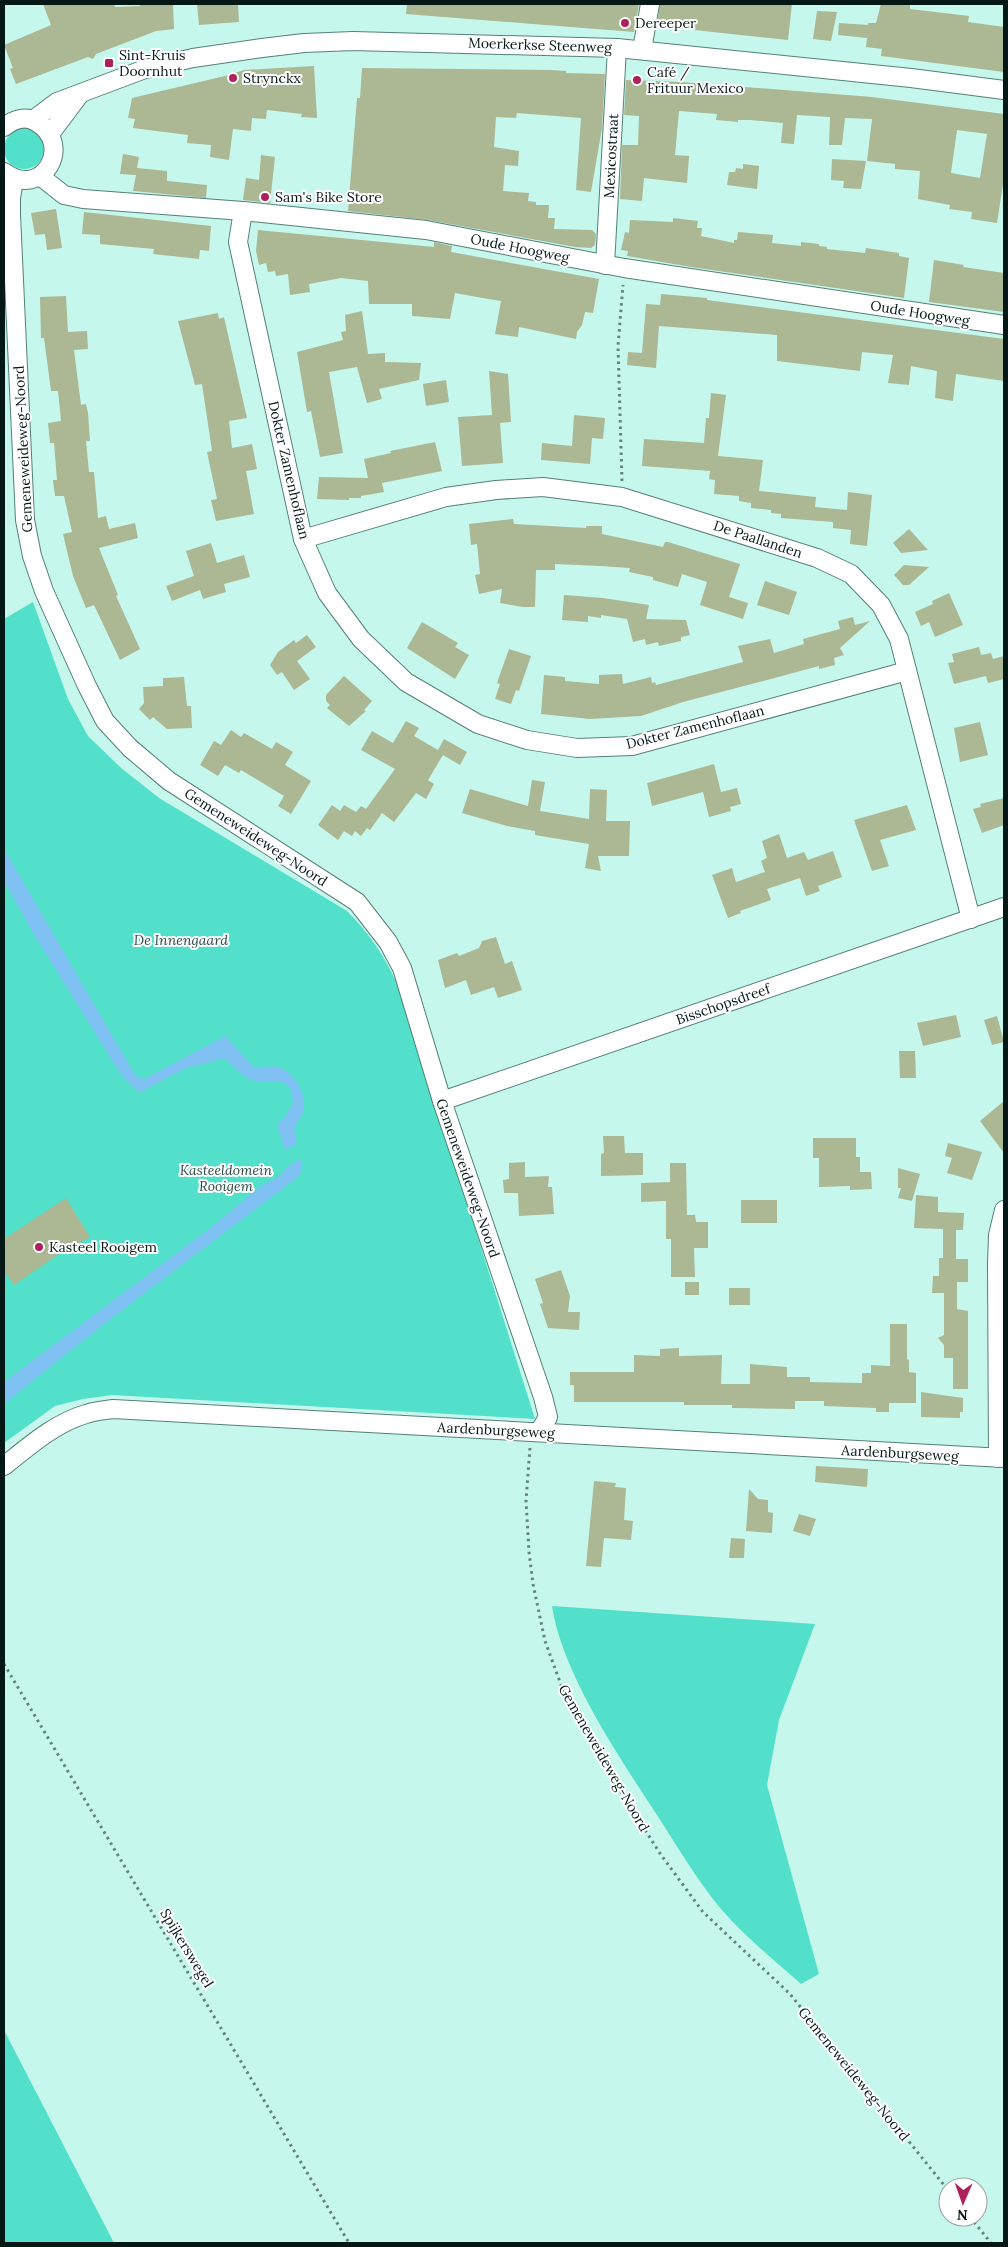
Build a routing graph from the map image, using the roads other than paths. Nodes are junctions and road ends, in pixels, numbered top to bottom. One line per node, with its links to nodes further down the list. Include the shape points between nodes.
1 (650, 4): 3 (street)
2 (617, 48): 3 (street, Moerkerkse Steenweg); 5 (street, Moerkerkse Steenweg, via 352,41 304,43 193,58 145,69); 12 (street, Mexicostraat)
3 (642, 50): 4 (street, Moerkerkse Steenweg)
4 (1004, 90)
5 (80, 94): 7 (street, Moerkerkse Steenweg, via 57,102); 8 (street)
6 (6, 120): 7 (street)
7 (33, 120): 8 (street)
8 (50, 134): 10 (street, via 54,147 51,163)
9 (9, 176): 10 (street, via 29,181); 18 (street, Gemeneweideweg-Noord, via 25,520 32,556 44,590 86,686 105,721 130,748 169,781 357,902 388,942 402,968)
10 (40, 176): 11 (street, Oude Hoogweg, via 64,195 83,199)
11 (243, 211): 12 (street, Oude Hoogweg, via 426,230); 14 (street, Dokter Zamenhoflaan, via 238,242)
12 (605, 264): 13 (street, Oude Hoogweg)
13 (1004, 325)
14 (303, 539): 15 (street, De Paallanden, via 446,497 496,490 543,487 622,497 817,558 851,574 881,605 899,639); 15 (street, Dokter Zamenhoflaan, via 327,594 361,639 406,682 478,724 527,740 577,748 632,746)
15 (907, 671): 17 (street, De Paallanden)
16 (1004, 907): 17 (street, Bisschopsdreef)
17 (970, 919): 18 (street, Bisschopsdreef)
18 (442, 1101): 20 (street, Gemeneweideweg-Noord, via 543,1397 548,1417)
19 (1004, 1210): 21 (street, via 996,1263)
20 (539, 1432): 21 (street, Aardenburgseweg); 22 (street, Aardenburgseweg, via 113,1409 86,1414 61,1424)
21 (1001, 1458)
22 (4, 1466)

